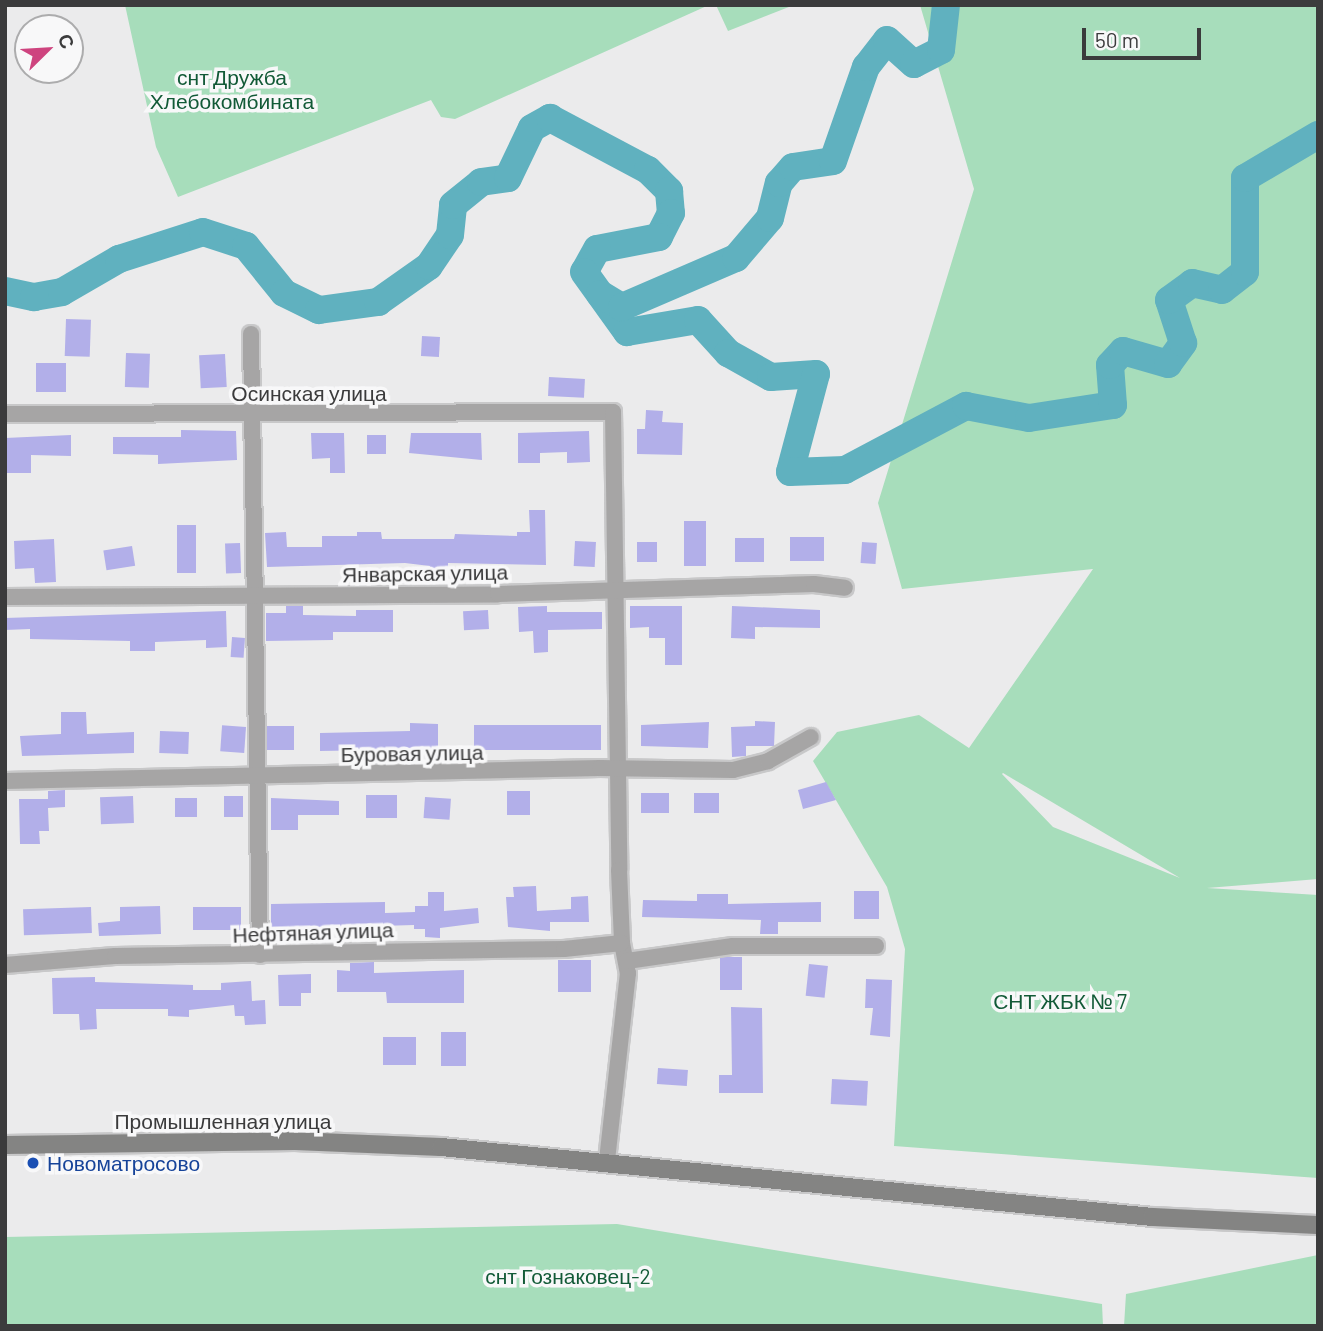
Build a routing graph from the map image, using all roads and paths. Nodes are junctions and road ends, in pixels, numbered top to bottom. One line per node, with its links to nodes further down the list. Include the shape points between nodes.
1 (251, 334): 3 (street)
2 (5, 414): 3 (street, Осинская улица)
3 (251, 415): 5 (street, Осинская улица, via 612,412); 6 (street)
4 (845, 588): 5 (street, Январская улица, via 814,583)
5 (617, 591): 6 (street, Январская улица); 9 (street)
6 (258, 595): 7 (street, Январская улица); 10 (street)
7 (5, 597)
8 (811, 737): 9 (street, Буровая улица, via 768,761 733,770)
9 (619, 769): 10 (street, Буровая улица); 12 (street)
10 (257, 776): 11 (street, Буровая улица); 14 (street)
11 (5, 781)
12 (622, 943): 14 (street, Нефтяная улица, via 565,949); 15 (street)
13 (876, 946): 15 (street, via 740,945)
14 (260, 955): 16 (street, Нефтяная улица, via 116,956)
15 (627, 961): 18 (street)
16 (5, 965)
17 (5, 1144): 18 (main road, Промышленная улица, via 295,1141)
18 (607, 1161): 19 (main road, Промышленная улица, via 1152,1217)
19 (1318, 1225)

